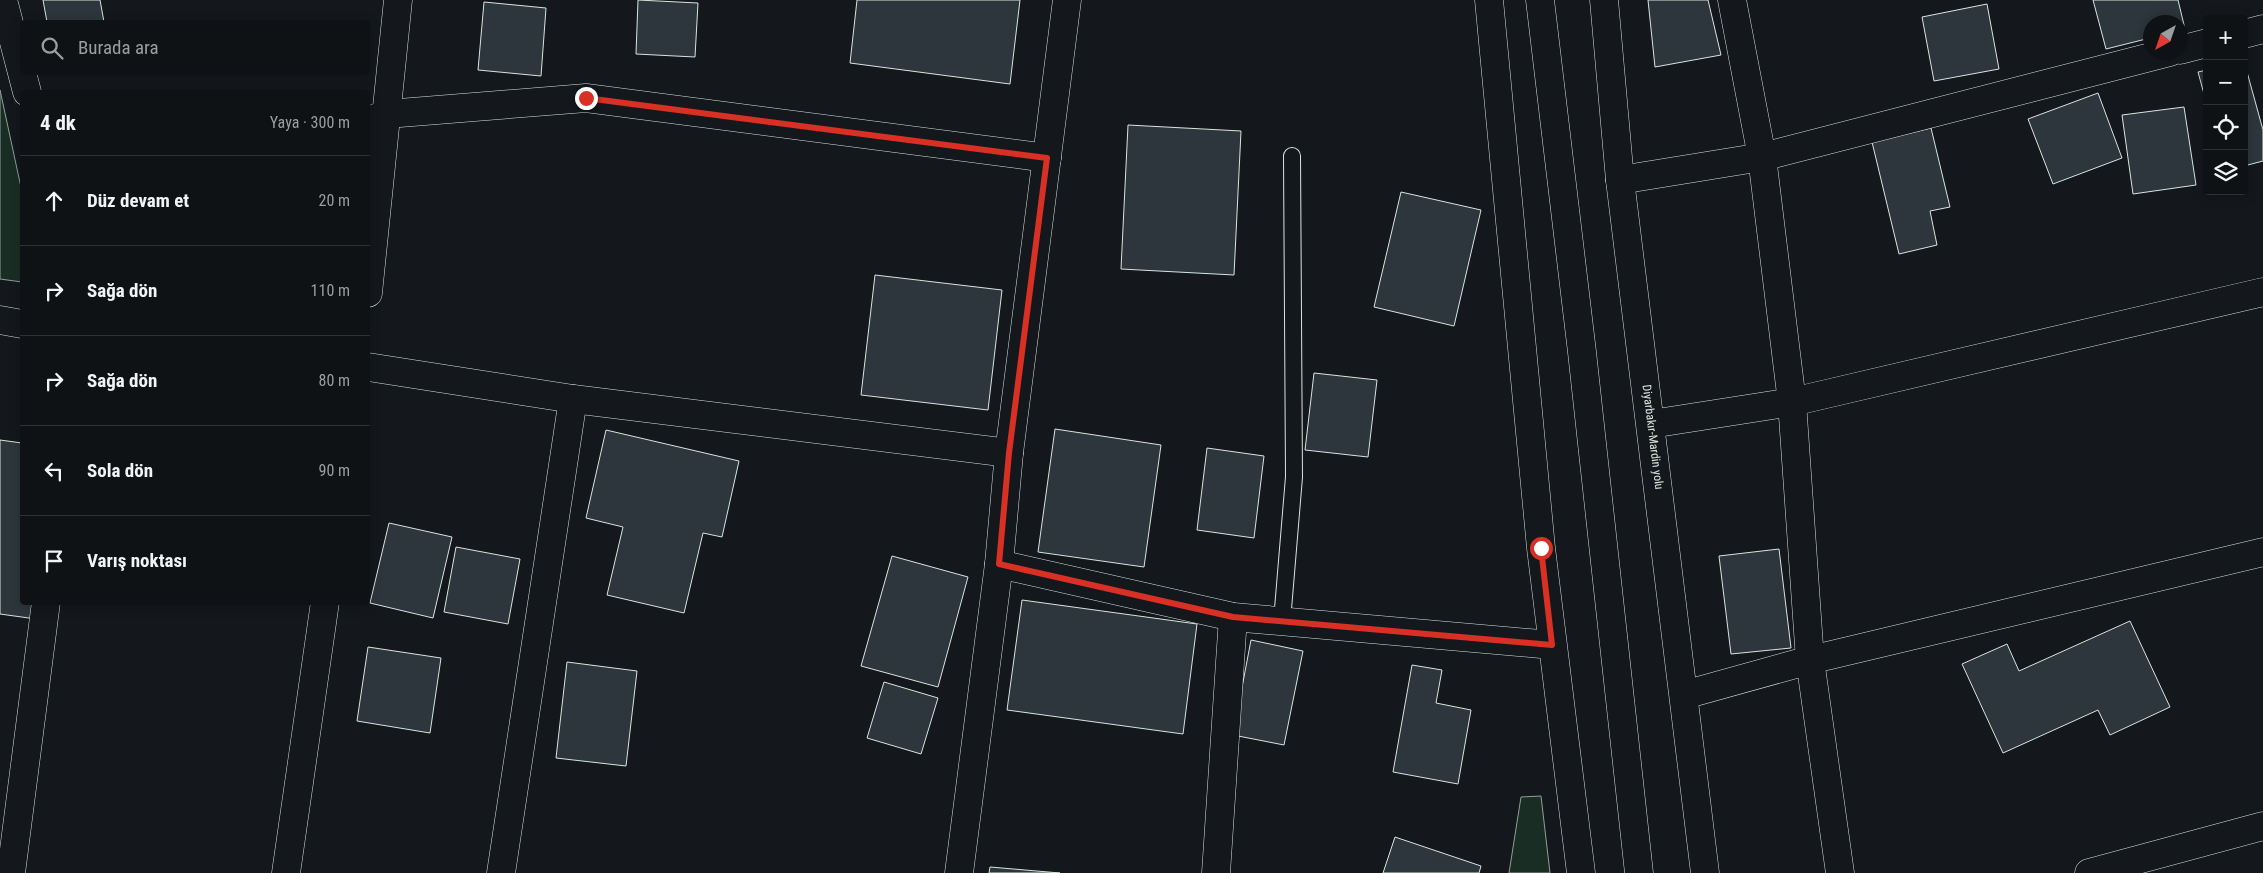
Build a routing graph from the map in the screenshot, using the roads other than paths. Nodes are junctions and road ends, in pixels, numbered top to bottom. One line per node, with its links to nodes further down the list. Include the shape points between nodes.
1 (3, 0): 13 (main road)
2 (398, 0): 16 (main road)
3 (1067, 0): 19 (main road)
4 (1490, 0): 36 (main road)
5 (1540, 0): 46 (main road, via 1585,371)
6 (1604, 0): 20 (main road, Diyarbakır-Mardin yolu)
7 (1732, 0): 18 (main road)
8 (2263, 29): 9 (main road)
9 (2248, 33)
10 (2203, 44): 11 (main road)
11 (2188, 48)
12 (2143, 59): 18 (main road)
13 (20, 65)
14 (23, 75): 15 (main road)
15 (26, 90)
16 (377, 117): 19 (main road, via 586,98); 21 (main road)
17 (1292, 156): 35 (lane, via 1294,478)
18 (1762, 156): 20 (main road); 27 (main road)
19 (1047, 158): 29 (main road)
20 (1620, 180): 28 (main road, Diyarbakır-Mardin yolu)
21 (370, 254)
22 (2263, 292): 27 (main road)
23 (0, 320): 24 (main road)
24 (20, 324)
25 (370, 367): 26 (main road)
26 (573, 399): 29 (main road); 42 (main road)
27 (1792, 402): 28 (main road); 37 (main road)
28 (1651, 424): 38 (main road, Diyarbakır-Mardin yolu)
29 (1009, 453): 31 (main road)
30 (2263, 552): 37 (main road)
31 (999, 564): 34 (main road); 43 (main road)
32 (46, 605): 40 (main road)
33 (325, 605): 41 (main road)
34 (1233, 617): 35 (main road); 44 (main road)
35 (1282, 621): 36 (main road)
36 (1552, 645): 45 (main road)
37 (1810, 660): 38 (main road); 48 (main road)
38 (1684, 696): 47 (main road, Diyarbakır-Mardin yolu)
39 (2263, 826): 49 (main road)
40 (11, 873)
41 (286, 873)
42 (501, 873)
43 (959, 873)
44 (1216, 873)
45 (1581, 873)
46 (1639, 873)
47 (1705, 873)
48 (1840, 873)
49 (2089, 873)

